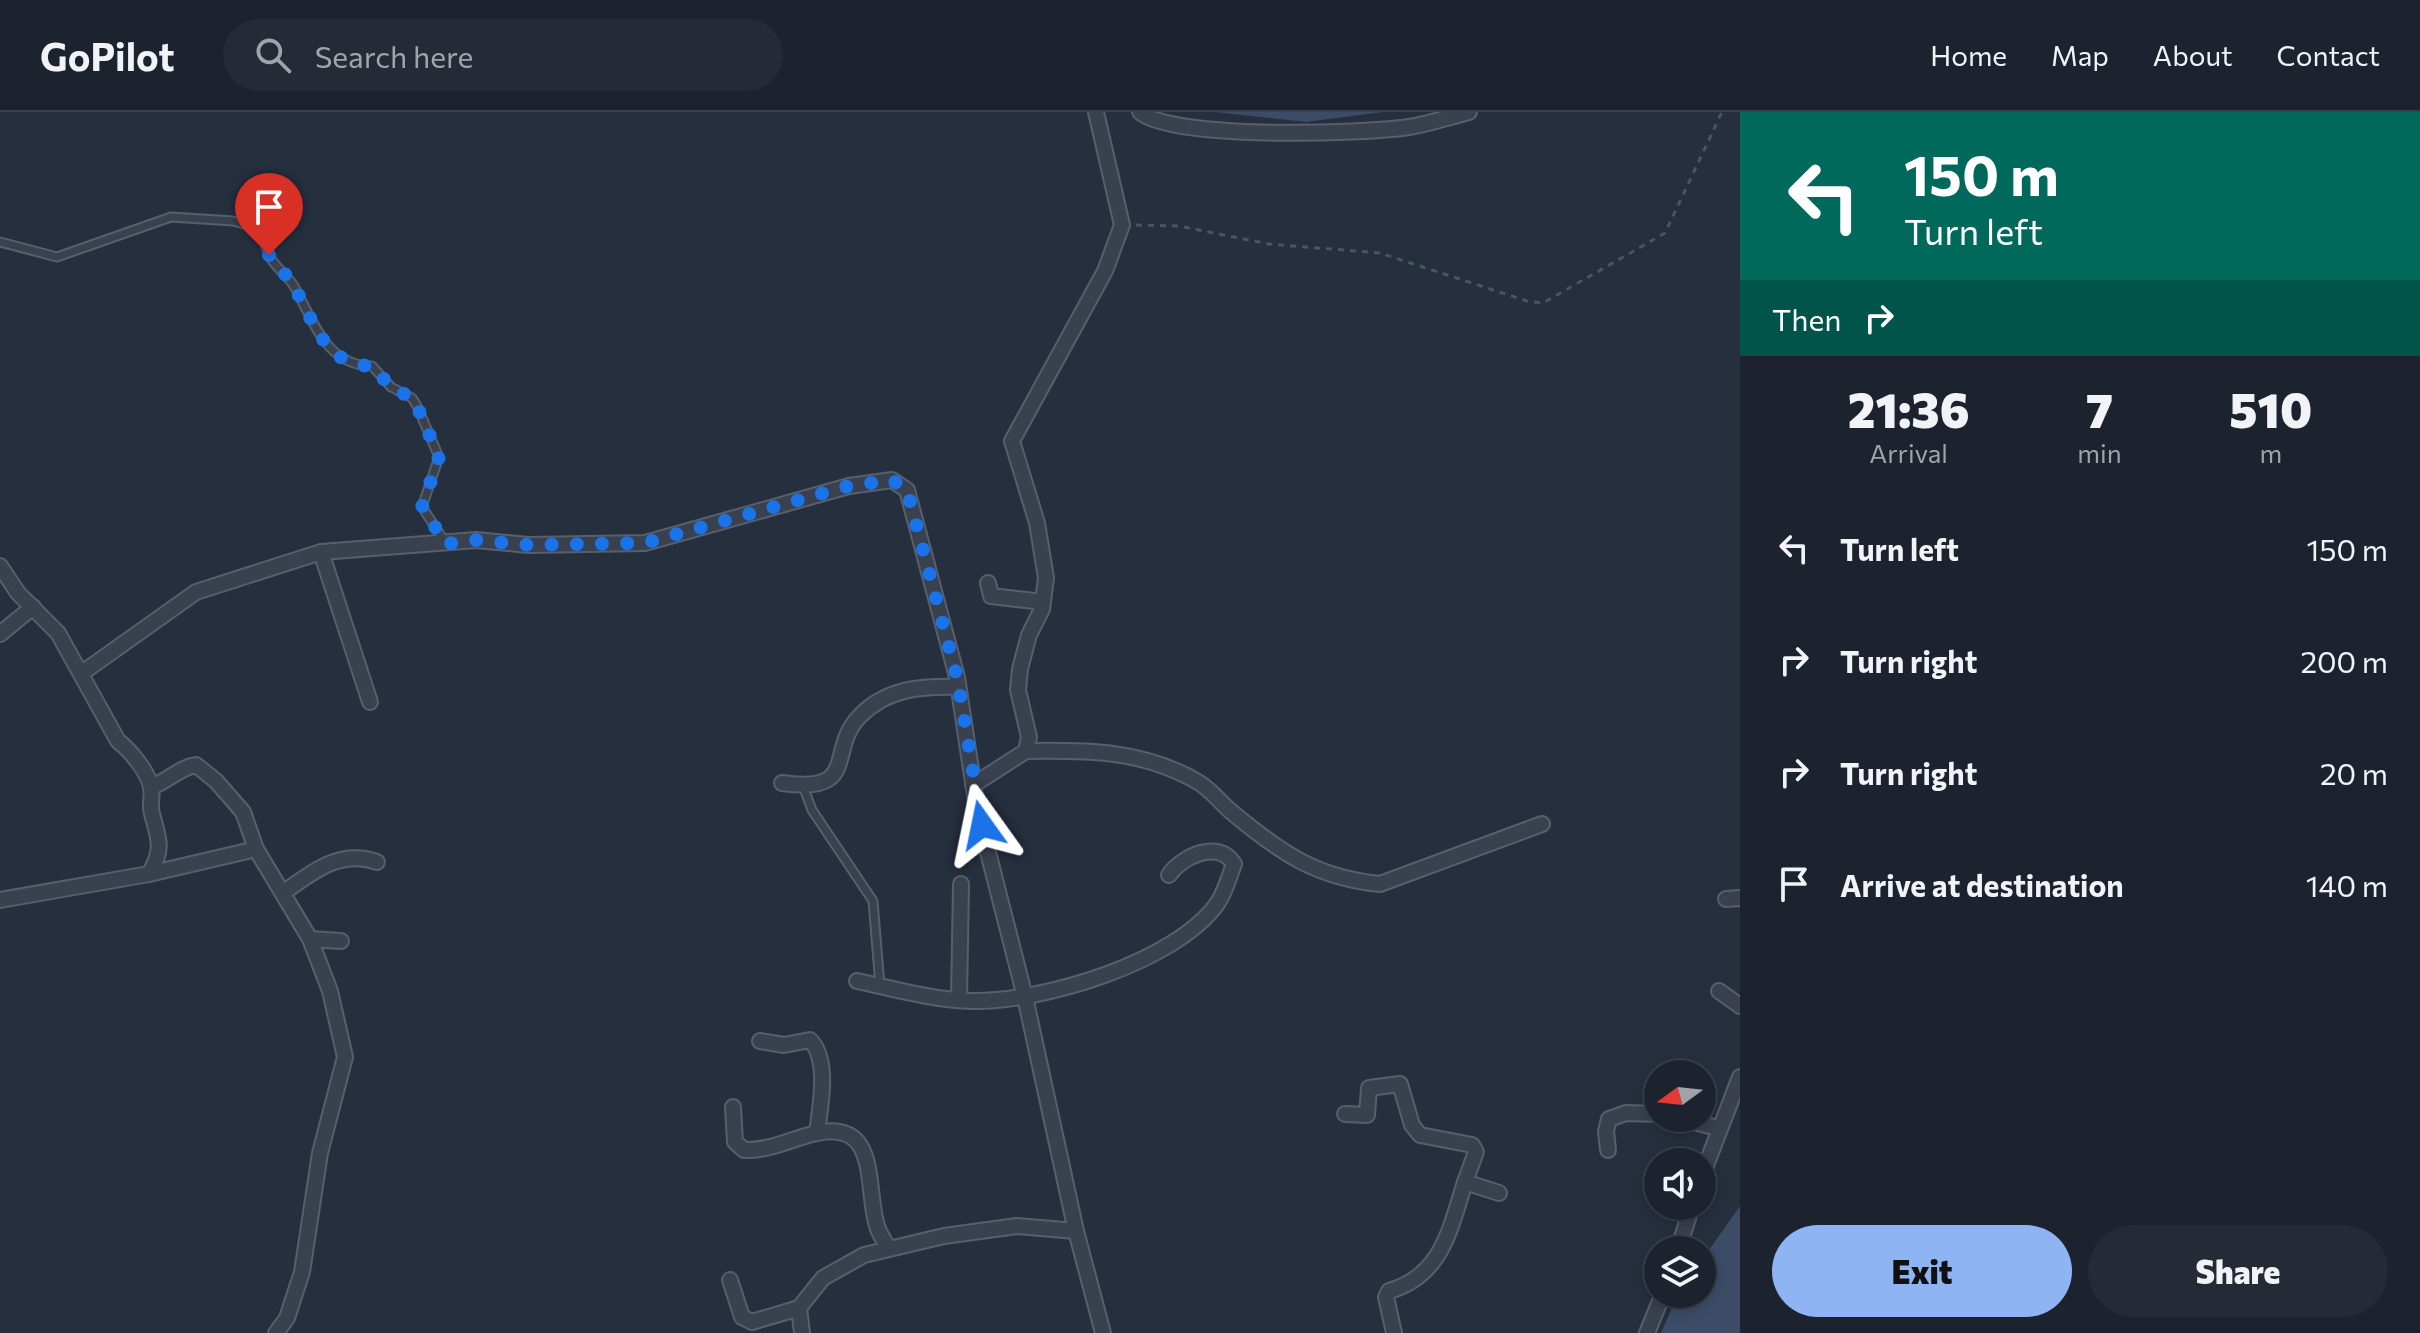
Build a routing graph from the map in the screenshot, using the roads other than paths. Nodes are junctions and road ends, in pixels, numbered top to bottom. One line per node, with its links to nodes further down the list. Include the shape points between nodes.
1 (1096, 112): 10 (street, via 1122,225 1105,271 1012,441 1045,556)
2 (1140, 112): 3 (street, via 1166,124 1270,132 1409,127)
3 (1469, 112)
4 (0, 242): 5 (lane, via 57,257 171,217 257,228 330,348 351,365 372,366 417,406 439,457 422,507)
5 (446, 544): 6 (street); 14 (street, via 645,543 849,486 892,480 907,490)
6 (321, 552): 13 (street, via 196,592); 15 (street)
7 (0, 566): 9 (street)
8 (988, 583): 10 (street, via 991,596)
9 (5, 584): 11 (street)
10 (1043, 602): 16 (street, via 1029,635 1018,690 1029,737)
11 (33, 607): 12 (street); 13 (street, via 58,633)
12 (0, 634)
13 (82, 673): 20 (street, via 118,741 128,748)
14 (958, 687): 18 (street); 19 (street, via 911,686 860,715 840,767 828,780)
15 (370, 702)
16 (1026, 751): 18 (street); 21 (street, via 1089,750 1145,757 1198,782 1272,846 1314,870 1355,882 1380,884)
17 (782, 783): 19 (street)
18 (973, 785): 34 (street)
19 (803, 786): 32 (lane, via 812,810 873,901)
20 (151, 787): 22 (street, via 196,765 243,812); 24 (street, via 161,848)
21 (1542, 824)
22 (256, 849): 24 (street); 27 (street)
23 (377, 862): 27 (street, via 360,856 337,859)
24 (149, 874): 28 (street)
25 (1169, 875): 34 (street, via 1207,851 1229,857 1234,864 1217,904 1173,942 1139,963)
26 (961, 884): 35 (street)
27 (283, 893): 29 (street)
28 (0, 900)
29 (310, 939): 30 (street); 53 (street, via 330,991 345,1057 320,1153 302,1272 287,1318)
30 (341, 941)
31 (857, 981): 32 (street)
32 (880, 986): 35 (street)
33 (1719, 991): 36 (street)
34 (1025, 997): 35 (street); 48 (street)
35 (959, 1000)
36 (1740, 1006)
37 (760, 1041): 43 (street, via 784,1045 810,1040 816,1046 821,1070)
38 (1740, 1077): 42 (street)
39 (733, 1107): 43 (street, via 735,1142 744,1150)
40 (1345, 1114): 46 (street, via 1367,1115 1369,1088 1400,1084 1420,1135 1472,1145 1476,1152)
41 (1644, 1114): 45 (street, via 1609,1119)
42 (1718, 1128): 44 (street)
43 (817, 1133): 49 (street, via 847,1132 858,1139 877,1226)
44 (1711, 1148)
45 (1608, 1150)
46 (1465, 1182): 47 (street); 56 (street, via 1447,1241 1416,1282 1389,1291 1386,1297)
47 (1499, 1193)
48 (1076, 1231): 49 (street, via 1017,1226); 55 (street)
49 (888, 1248): 51 (street, via 835,1268)
50 (730, 1280): 51 (street, via 742,1317 752,1322)
51 (799, 1308): 54 (street)
52 (1657, 1308): 57 (street)
53 (276, 1333)
54 (802, 1333)
55 (1103, 1333)
56 (1394, 1333)
57 (1647, 1333)

